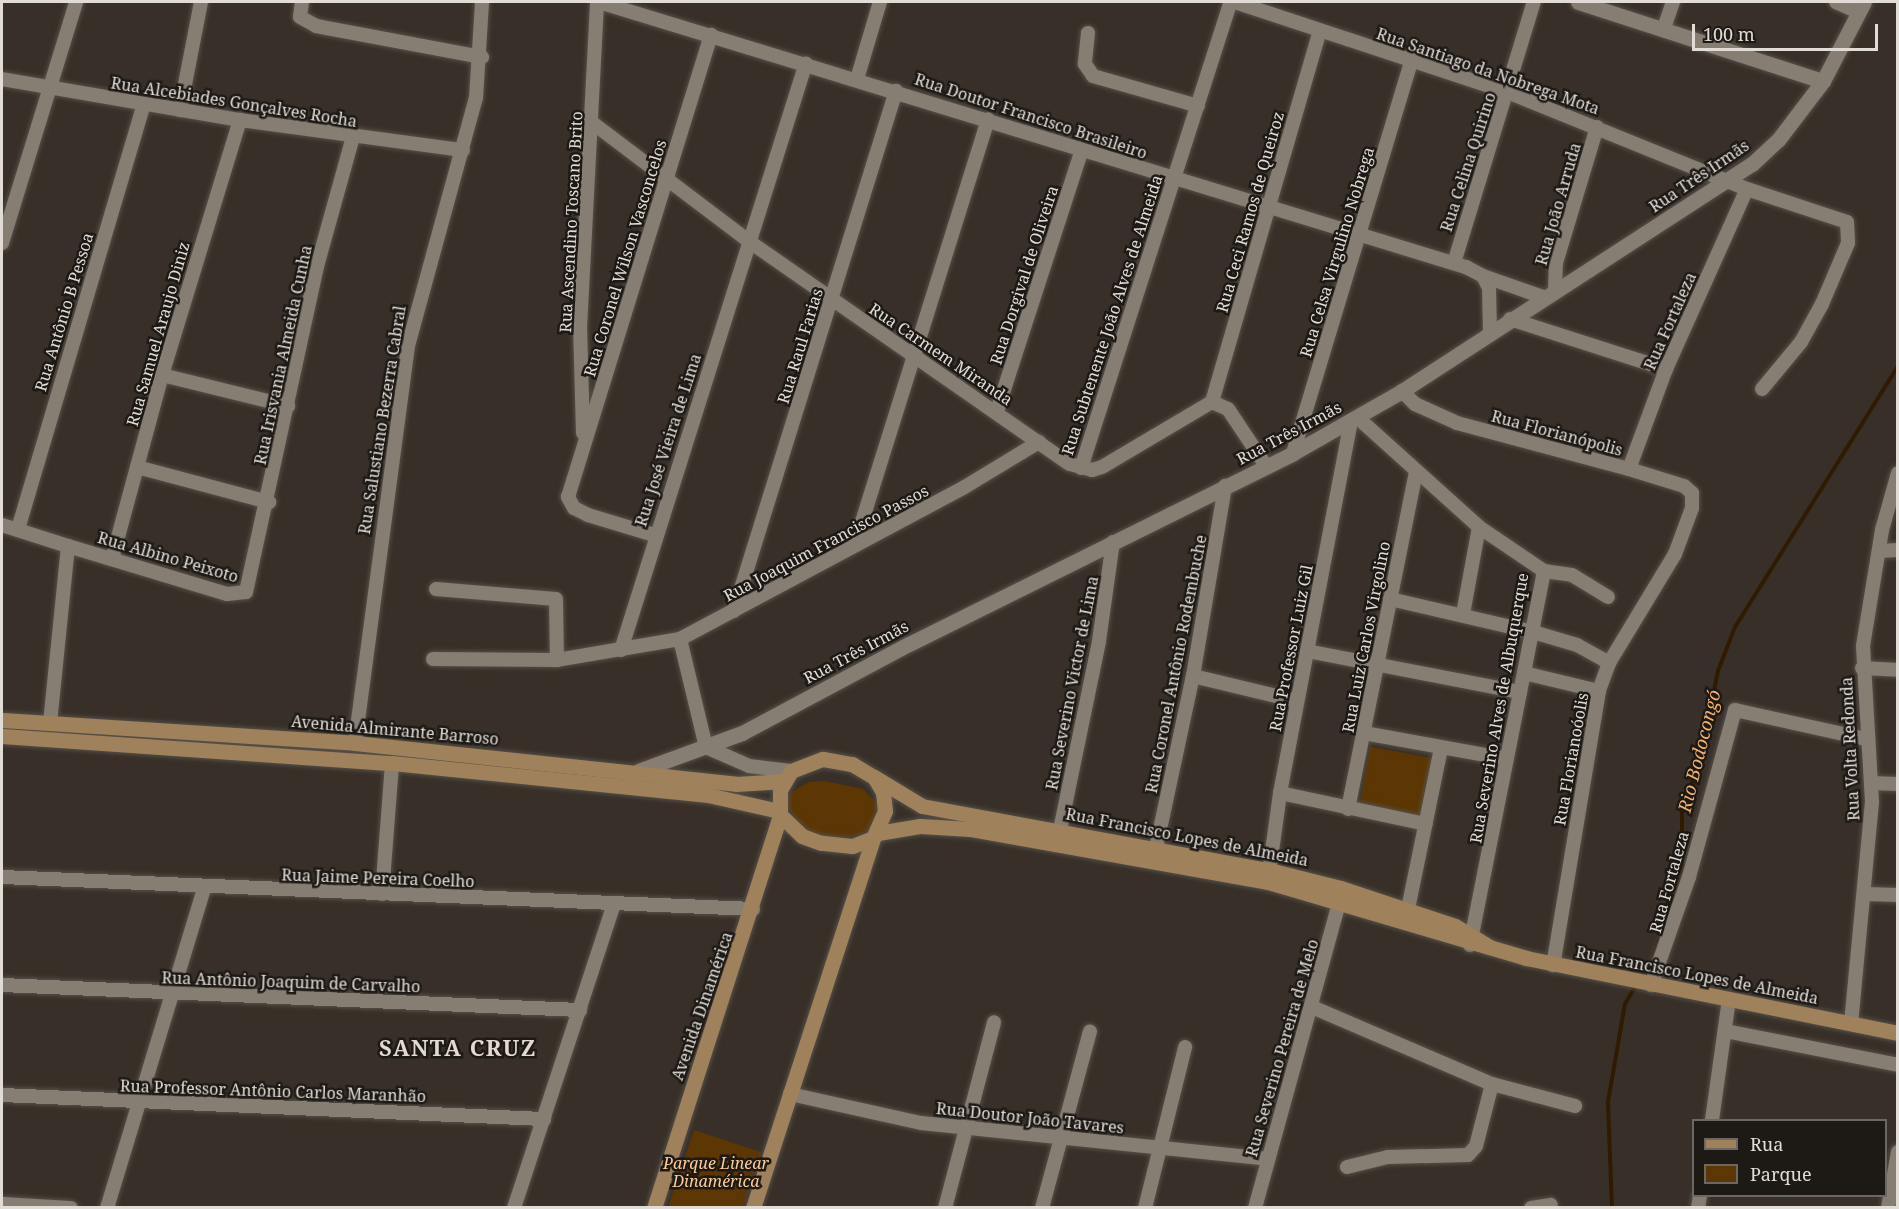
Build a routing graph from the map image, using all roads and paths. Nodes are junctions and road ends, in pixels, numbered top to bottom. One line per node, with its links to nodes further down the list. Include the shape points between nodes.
1 (76, 2): 23 (street)
2 (201, 2): 28 (street)
3 (302, 2): 17 (street, via 300,17 316,26)
4 (482, 2): 17 (street, Rua Salustiano Bezerra Cabral)
5 (598, 2): 16 (street, Rua Doutor Francisco Brasileiro); 31 (street, Rua Ascendino Toscano Brito)
6 (880, 2): 21 (street)
7 (1233, 2): 14 (street, Rua Santiago da Nobrega Mota); 27 (street, Rua Subtenente João Alves de Almeida)
8 (1534, 2): 25 (street, Rua Celina Quirino)
9 (1578, 2): 13 (street)
10 (1673, 2): 13 (street)
11 (1836, 2): 12 (street)
12 (1861, 7): 22 (street, Rua Três Irmãs)
13 (1664, 28): 22 (street)
14 (1320, 31): 18 (street, Rua Santiago da Nobrega Mota); 41 (street, Rua Ceci Ramos de Queiroz)
15 (1088, 33): 27 (street, via 1085,64 1092,76)
16 (711, 35): 19 (street, Rua Doutor Francisco Brasileiro); 37 (street, Rua Coronel Wilson Vasconcelos)
17 (482, 57): 34 (street, Rua Salustiano Bezerra Cabral)
18 (1412, 60): 25 (street, Rua Santiago da Nobrega Mota); 42 (street, Rua Celsa Virgulino Nobrega)
19 (806, 63): 21 (street, Rua Doutor Francisco Brasileiro); 43 (street, Rua José Vieira de Lima)
20 (2, 79): 23 (street, Rua Alcebiades Gonçalves Rocha)
21 (857, 79): 24 (street, Rua Doutor Francisco Brasileiro)
22 (1823, 81): 38 (street, Rua Três Irmãs, via 1771,147)
23 (48, 89): 26 (street, Rua Alcebiades Gonçalves Rocha); 40 (street)
24 (896, 91): 29 (street, Rua Doutor Francisco Brasileiro); 48 (street, Rua Raul Farias)
25 (1507, 92): 32 (street, Rua Santiago da Nobrega Mota); 45 (street, Rua Celina Quirino)
26 (144, 104): 28 (street, Rua Alcebiades Gonçalves Rocha); 74 (street, Rua Antônio B Pessoa)
27 (1198, 106): 36 (street, Rua Subtenente João Alves de Almeida)
28 (180, 110): 30 (street, Rua Alcebiades Gonçalves Rocha)
29 (988, 119): 35 (street, Rua Doutor Francisco Brasileiro); 51 (street)
30 (240, 120): 33 (street, Rua Alcebiades Gonçalves Rocha); 53 (street, Rua Samuel Araujo Diniz)
31 (594, 124): 37 (street, Rua Carmem Miranda); 61 (street, Rua Ascendino Toscano Brito, via 580,328)
32 (1597, 127): 38 (street, Rua Santiago da Nobrega Mota); 47 (street, Rua João Arruda)
33 (353, 137): 34 (street, Rua Alcebiades Gonçalves Rocha); 57 (street, Rua Irisvania Almeida Cunha, via 316,270)
34 (463, 150): 109 (street, Rua Salustiano Bezerra Cabral, via 408,346)
35 (1082, 150): 36 (street, Rua Doutor Francisco Brasileiro); 58 (street, Rua Dorgival de Oliveira)
36 (1173, 178): 41 (street, Rua Doutor Francisco Brasileiro); 65 (street, Rua Subtenente João Alves de Almeida)
37 (666, 180): 43 (street, Rua Carmem Miranda); 61 (street, Rua Coronel Wilson Vasconcelos)
38 (1727, 181): 39 (street, Rua Santiago da Nobrega Mota); 47 (street, Rua Três Irmãs)
39 (1747, 189): 52 (street, Rua Fortaleza); 54 (street, Rua Santiago da Nobrega Mota, via 1848,222 1848,243 1812,324)
40 (7, 200): 44 (street)
41 (1268, 207): 42 (street, Rua Doutor Francisco Brasileiro); 56 (street, Rua Ceci Ramos de Queiroz)
42 (1359, 237): 45 (street, Rua Doutor Francisco Brasileiro); 62 (street, Rua Celsa Virgulino Nobrega)
43 (750, 242): 48 (street, Rua Carmem Miranda); 75 (street, Rua José Vieira de Lima)
44 (2, 243)
45 (1454, 264): 46 (street, Rua Doutor Francisco Brasileiro)
46 (1483, 276): 47 (street); 50 (street, via 1492,301)
47 (1549, 294): 49 (street, Rua Três Irmãs)
48 (832, 301): 51 (street, Rua Carmem Miranda); 87 (street, Rua Raul Farias)
49 (1510, 318): 50 (street, Rua Três Irmãs); 52 (street)
50 (1490, 331): 55 (street, Rua Três Irmãs)
51 (914, 358): 58 (street, Rua Carmem Miranda); 77 (street)
52 (1666, 369): 66 (street, Rua Fortaleza)
53 (162, 375): 57 (street); 64 (street, Rua Samuel Araujo Diniz)
54 (1762, 389)
55 (1402, 391): 59 (street, Rua Três Irmãs); 66 (street, Rua Florianópolis, via 1415,404 1456,423)
56 (1212, 402): 63 (street, via 1228,409); 65 (street, via 1120,459 1092,470)
57 (288, 406): 70 (street, Rua Irisvania Almeida Cunha)
58 (997, 411): 60 (street, Rua Carmem Miranda)
59 (1354, 419): 62 (street, Rua Três Irmãs); 67 (street, Rua Severino Alves de Albuquerque); 92 (street, Rua Professor Luiz Gil)
60 (1039, 442): 65 (street, Rua Carmem Miranda); 77 (street, Rua Joaquim Francisco Passos)
61 (583, 444): 75 (street, Rua Coronel Wilson Vasconcelos, via 569,490 574,508)
62 (1293, 453): 63 (street, Rua Três Irmãs)
63 (1266, 466): 69 (street, Rua Três Irmãs)
64 (137, 467): 70 (street); 81 (street, Rua Samuel Araujo Diniz)
65 (1081, 468)
66 (1629, 469): 71 (street, Rua Florianópolis, via 1684,486 1692,493)
67 (1416, 471): 73 (street, Rua Severino Alves de Albuquerque); 86 (street, Rua Luiz Carlos Virgolino)
68 (1898, 473): 80 (street, Rua Volta Redonda)
69 (1225, 486): 76 (street, Rua Três Irmãs); 100 (street, Rua Coronel Antônio Rodembuche)
70 (269, 502): 83 (street, Rua Irisvania Almeida Cunha)
71 (1692, 508): 95 (street, Rua Florianoóolis, via 1675,554)
72 (2, 525): 74 (street, Rua Albino Peixoto)
73 (1479, 527): 82 (street, Rua Severino Alves de Albuquerque); 88 (street)
74 (18, 529): 78 (street, Rua Albino Peixoto)
75 (654, 535): 91 (street, Rua José Vieira de Lima)
76 (1113, 542): 110 (street, Rua Três Irmãs); 123 (street, Rua Severino Victor de Lima, via 1099,641)
77 (855, 544): 87 (street, Rua Joaquim Francisco Passos)
78 (68, 546): 81 (street, Rua Albino Peixoto); 105 (street)
79 (1898, 550): 80 (street)
80 (1879, 552): 97 (street, Rua Volta Redonda)
81 (112, 559): 83 (street, Rua Albino Peixoto, via 227,594 242,595)
82 (1544, 571): 85 (street, via 1572,575); 89 (street, Rua Severino Alves de Albuquerque)
83 (252, 582)
84 (436, 589): 94 (street, via 556,599)
85 (1608, 597)
86 (1390, 599): 88 (street); 96 (street, Rua Luiz Carlos Virgolino)
87 (734, 611): 90 (street, Rua Joaquim Francisco Passos)
88 (1463, 614): 89 (street)
89 (1533, 632): 95 (street, via 1577,645); 99 (street, Rua Severino Alves de Albuquerque)
90 (680, 639): 91 (street, Rua Joaquim Francisco Passos); 110 (street)
91 (621, 650): 94 (street, Rua Joaquim Francisco Passos)
92 (1307, 651): 96 (street); 103 (street, Rua Professor Luiz Gil)
93 (433, 659): 94 (street, Rua Joaquim Francisco Passos)
94 (557, 660)
95 (1610, 663): 101 (street, Rua Florianoóolis)
96 (1378, 667): 102 (street); 106 (street, Rua Luiz Carlos Virgolino)
97 (1862, 668): 98 (street); 108 (street, Rua Volta Redonda)
98 (1898, 669)
99 (1524, 673): 101 (street); 102 (street, Rua Severino Alves de Albuquerque)
100 (1193, 676): 103 (street); 125 (street, Rua Coronel Antônio Rodembuche)
101 (1599, 691): 137 (street, Rua Florianoóolis)
102 (1520, 692): 112 (street, Rua Severino Alves de Albuquerque)
103 (1297, 701): 119 (street, Rua Professor Luiz Gil)
104 (2, 720): 105 (main road, Avenida Almirante Barroso)
105 (50, 722): 109 (main road, Avenida Almirante Barroso)
106 (1364, 733): 111 (street); 120 (street, Rua Luiz Carlos Virgolino)
107 (2, 736): 113 (main road, Avenida Almirante Barroso)
108 (1866, 739): 117 (street, Rua Volta Redonda); 138 (street, Rua Fortaleza, via 1735,711 1676,921)
109 (355, 743): 114 (main road, Avenida Almirante Barroso)
110 (706, 747): 114 (street, Rua Três Irmãs); 115 (street, via 749,766)
111 (1441, 748): 112 (street); 122 (street)
112 (1507, 759): 136 (street, Rua Severino Alves de Albuquerque)
113 (392, 763): 121 (main road, Avenida Almirante Barroso, via 708,795); 129 (street)
114 (638, 771): 115 (main road, Avenida Almirante Barroso, via 736,784)
115 (788, 776): 116 (main road, via 823,759 852,764); 121 (main road)
116 (874, 777): 123 (main road, Rua Francisco Lopes de Almeida, via 922,806); 124 (main road, via 885,801)
117 (1871, 783): 118 (street); 130 (street, Rua Volta Redonda)
118 (1898, 784)
119 (1280, 793): 120 (street); 126 (street, Rua Professor Luiz Gil)
120 (1348, 809): 122 (street)
121 (780, 813): 124 (main road, via 802,836 821,843 852,846); 134 (main road, Avenida Dinamérica)
122 (1426, 824): 135 (street)
123 (1060, 830): 125 (main road, Rua Francisco Lopes de Almeida)
124 (876, 836): 126 (main road, Rua Francisco Lopes de Almeida, via 920,826 970,829); 152 (main road)
125 (1156, 848): 126 (main road, Rua Francisco Lopes de Almeida)
126 (1269, 876): 132 (main road, Rua Francisco Lopes de Almeida); 135 (main road, Rua Francisco Lopes de Almeida)
127 (2, 877): 128 (street, Rua Jaime Pereira Coelho)
128 (204, 888): 129 (street, Rua Jaime Pereira Coelho); 140 (street)
129 (382, 894): 133 (street, Rua Jaime Pereira Coelho)
130 (1866, 894): 131 (street); 145 (street, Rua Volta Redonda)
131 (1898, 895)
132 (1340, 900): 136 (main road, Rua Francisco Lopes de Almeida); 142 (street, Rua Severino Pereira de Melo)
133 (614, 904): 134 (street, Rua Jaime Pereira Coelho); 143 (street)
134 (753, 909): 170 (main road, Avenida Dinamérica)
135 (1408, 909): 136 (main road, Rua Francisco Lopes de Almeida)
136 (1472, 939): 137 (main road, Rua Francisco Lopes de Almeida)
137 (1553, 965): 138 (main road, Rua Francisco Lopes de Almeida)
138 (1645, 983): 141 (main road, Rua Francisco Lopes de Almeida)
139 (2, 985): 140 (street, Rua Antônio Joaquim de Carvalho)
140 (172, 994): 143 (street, Rua Antônio Joaquim de Carvalho); 154 (street)
141 (1729, 999): 145 (main road, Rua Francisco Lopes de Almeida); 147 (street)
142 (1312, 1007): 151 (street); 162 (street, Rua Severino Pereira de Melo)
143 (580, 1010): 156 (street)
144 (994, 1022): 158 (street)
145 (1851, 1024): 148 (main road, Rua Francisco Lopes de Almeida)
146 (1090, 1031): 159 (street)
147 (1725, 1031): 150 (street); 157 (street)
148 (1898, 1033)
149 (1185, 1047): 160 (street)
150 (1898, 1065)
151 (1492, 1084): 155 (street); 163 (street, via 1476,1146 1463,1156 1409,1155)
152 (790, 1094): 158 (street, Rua Doutor João Tavares, via 921,1123); 171 (main road)
153 (2, 1095): 154 (street, Rua Professor Antônio Carlos Maranhão)
154 (140, 1102): 156 (street, Rua Professor Antônio Carlos Maranhão); 168 (street)
155 (1575, 1106)
156 (544, 1119): 169 (street)
157 (1712, 1119)
158 (969, 1128): 159 (street, Rua Doutor João Tavares); 172 (street)
159 (1064, 1139): 160 (street, Rua Doutor João Tavares); 173 (street)
160 (1163, 1148): 162 (street, Rua Doutor João Tavares); 174 (street)
161 (1893, 1155): 176 (street)
162 (1268, 1159): 166 (street, Rua Severino Pereira de Melo)
163 (1347, 1167)
164 (2, 1204): 167 (street)
165 (1551, 1204): 175 (street)
166 (1254, 1207)
167 (71, 1208)
168 (107, 1208)
169 (514, 1208)
170 (654, 1208)
171 (753, 1208)
172 (945, 1208)
173 (1042, 1208)
174 (1145, 1208)
175 (1531, 1208)
176 (1888, 1208)

